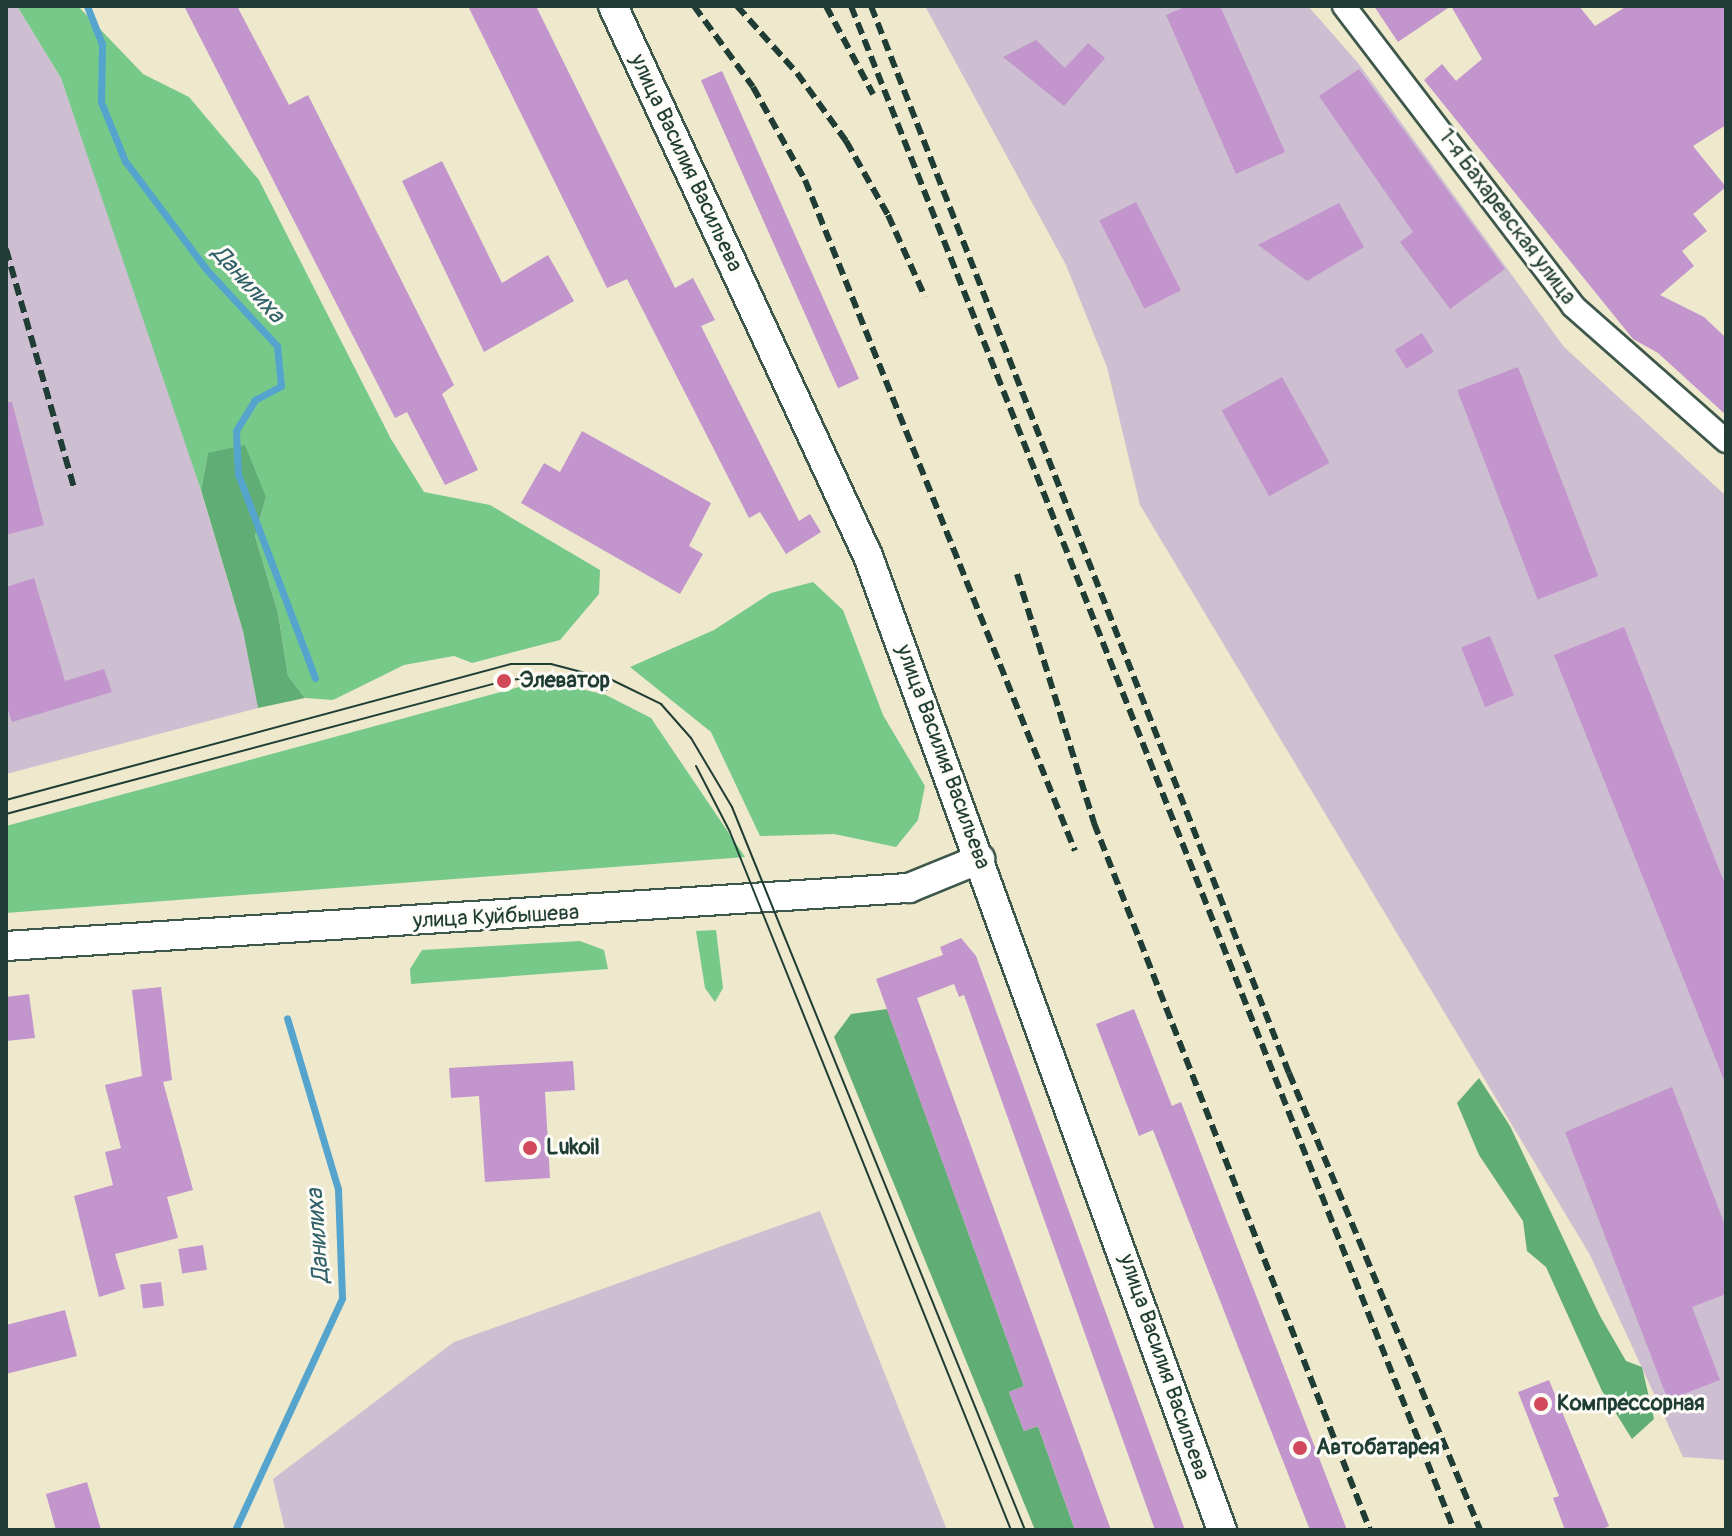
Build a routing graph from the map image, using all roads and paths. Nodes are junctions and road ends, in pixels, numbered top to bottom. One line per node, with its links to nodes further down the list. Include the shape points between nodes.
1 (613, 6): 4 (main road, улица Василия Васильева, via 868,556)
2 (1344, 6): 3 (street, 1-я Бахаревская улица, via 1573,306)
3 (1726, 441)
4 (980, 859): 5 (main road, улица Куйбышева, via 909,888); 6 (main road, улица Василия Васильева)
5 (6, 946)
6 (1222, 1530)

